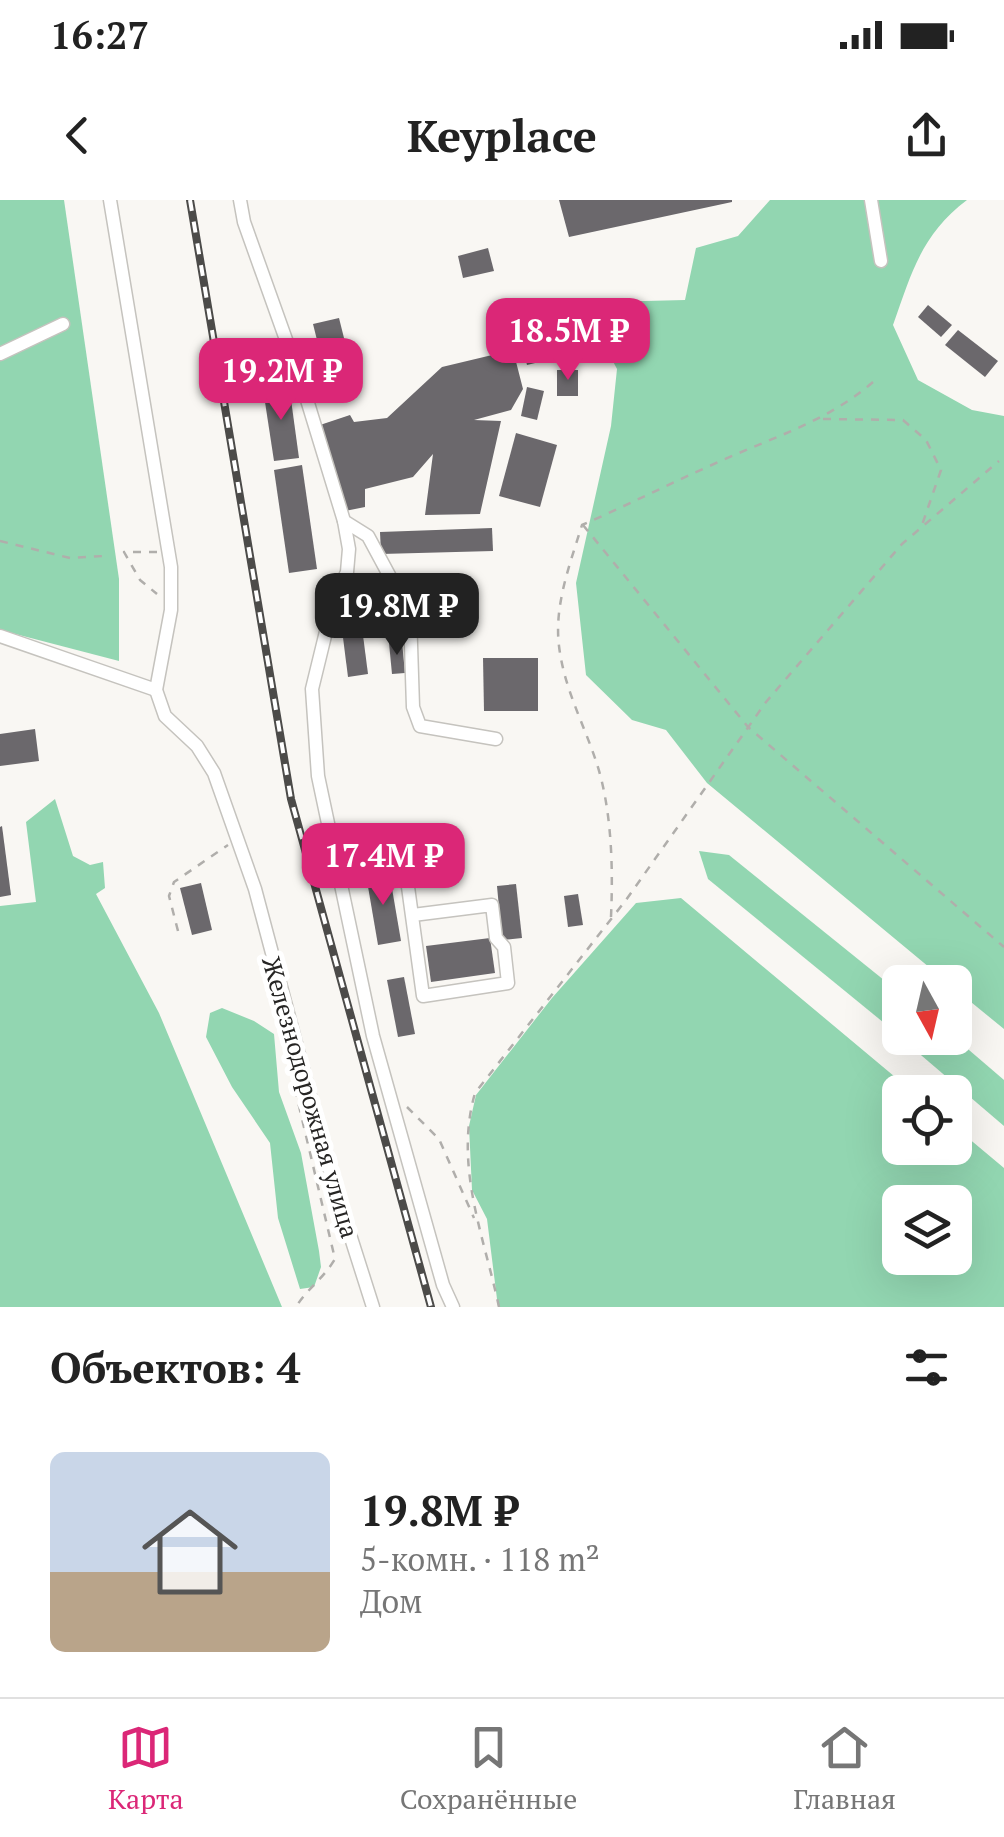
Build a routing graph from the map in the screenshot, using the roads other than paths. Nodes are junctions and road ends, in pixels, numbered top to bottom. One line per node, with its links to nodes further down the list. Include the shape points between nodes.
1 (110, 200): 9 (street, via 169,552 172,610)
2 (240, 200): 7 (street)
3 (871, 200): 4 (street)
4 (881, 261)
5 (63, 324): 6 (street)
6 (0, 354)
7 (344, 521): 10 (street, via 368,536 410,614 413,707 420,726); 11 (street, via 347,572 312,689 318,776)
8 (0, 636): 9 (street)
9 (156, 690): 13 (street, Железнодорожная улица, via 165,716 198,746 214,773 255,889)
10 (496, 739)
11 (339, 873): 12 (street, via 405,865); 14 (street, via 373,1036)
12 (413, 915): 12 (street, via 423,996 508,983 492,905)
13 (373, 1307)
14 (453, 1307)

